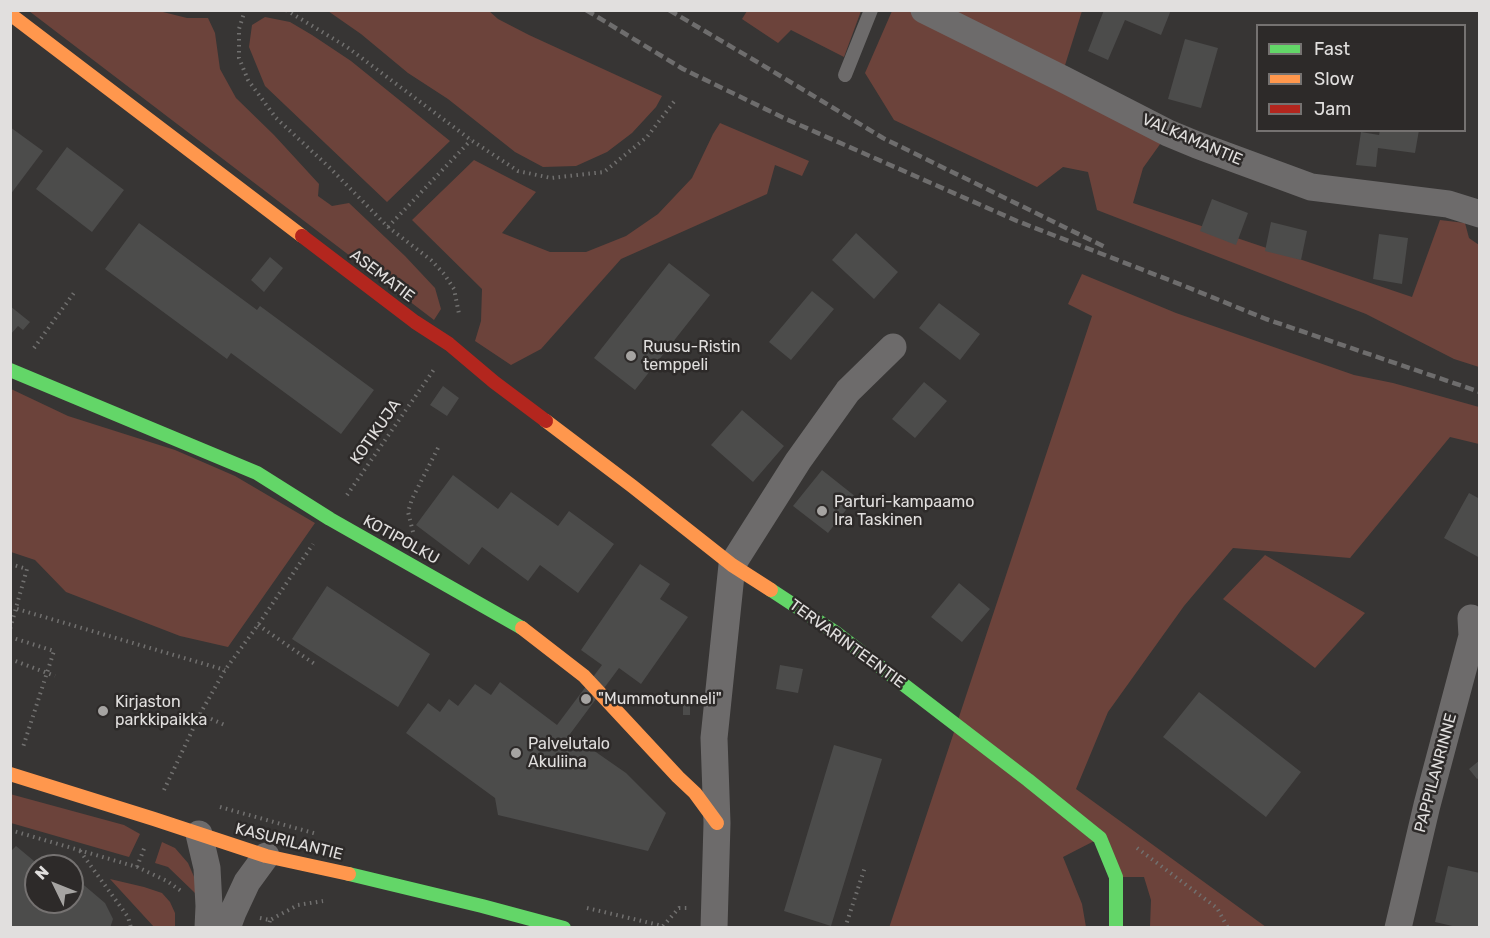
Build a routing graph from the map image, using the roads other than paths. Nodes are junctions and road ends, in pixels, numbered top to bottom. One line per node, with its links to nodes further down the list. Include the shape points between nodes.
1 (871, 10): 4 (lane)
2 (924, 10): 6 (street, VALKAMANTIE, via 1197,145 1311,187)
3 (10, 14): 10 (street, ASEMATIE, via 449,344)
4 (845, 75)
5 (1479, 203): 6 (street)
6 (1448, 204): 7 (street, VALKAMANTIE)
7 (1479, 214)
8 (893, 347): 10 (street, via 848,391)
9 (13, 371): 13 (street, KOTIPOLKU, via 257,473 330,519 518,625 584,675 695,793)
10 (732, 565): 13 (street, via 714,738); 20 (street, TERVARINTEENTIE, via 835,632 1100,838 1116,878)
11 (1471, 618): 21 (street, PAPPILANRINNE, via 1472,636)
12 (10, 774): 14 (street, KASURILANTIE)
13 (717, 823): 19 (street)
14 (199, 834): 15 (street, KASURILANTIE); 16 (street, via 207,868)
15 (266, 856): 17 (street, via 247,882); 18 (street, KASURILANTIE)
16 (208, 927)
17 (227, 927)
18 (564, 927)
19 (714, 927)
20 (1116, 927)
21 (1398, 927)

